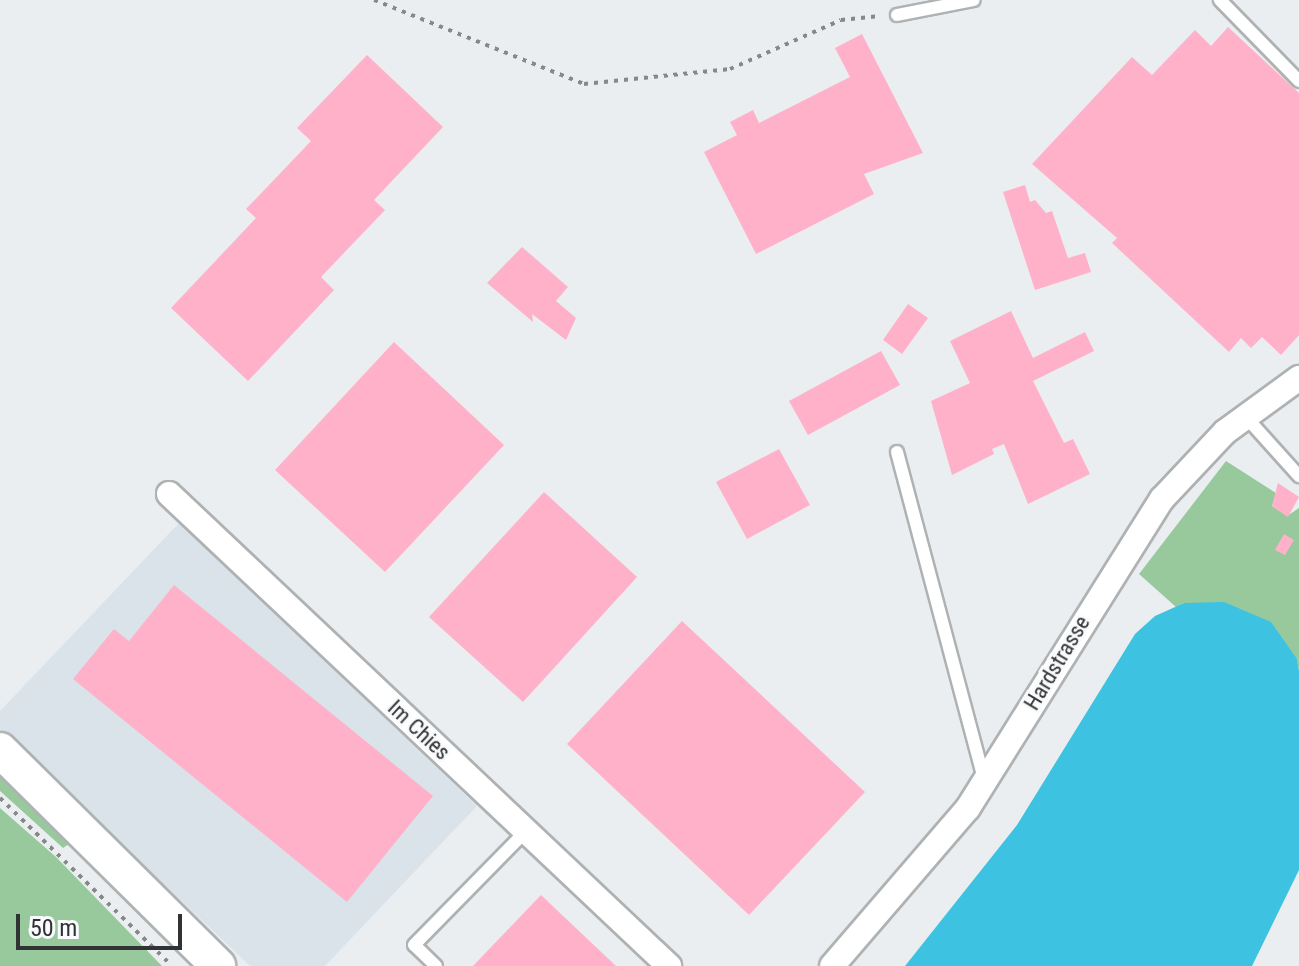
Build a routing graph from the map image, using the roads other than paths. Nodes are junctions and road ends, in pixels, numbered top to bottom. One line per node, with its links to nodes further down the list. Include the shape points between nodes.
1 (974, 0): 3 (lane)
2 (1220, 0): 4 (lane)
3 (897, 15)
4 (1299, 81)
5 (1299, 378): 6 (street, Hardstrasse)
6 (1245, 416): 8 (lane); 11 (street, Hardstrasse, via 1199,458 1128,547)
7 (897, 452): 11 (lane)
8 (1299, 476)
9 (169, 494): 12 (street, Im Chies)
10 (0, 750): 13 (main road)
11 (985, 782): 16 (street, Hardstrasse, via 932,854)
12 (526, 831): 14 (lane, via 414,945); 15 (street, Im Chies)
13 (218, 966)
14 (436, 966)
15 (669, 966)
16 (832, 966)

